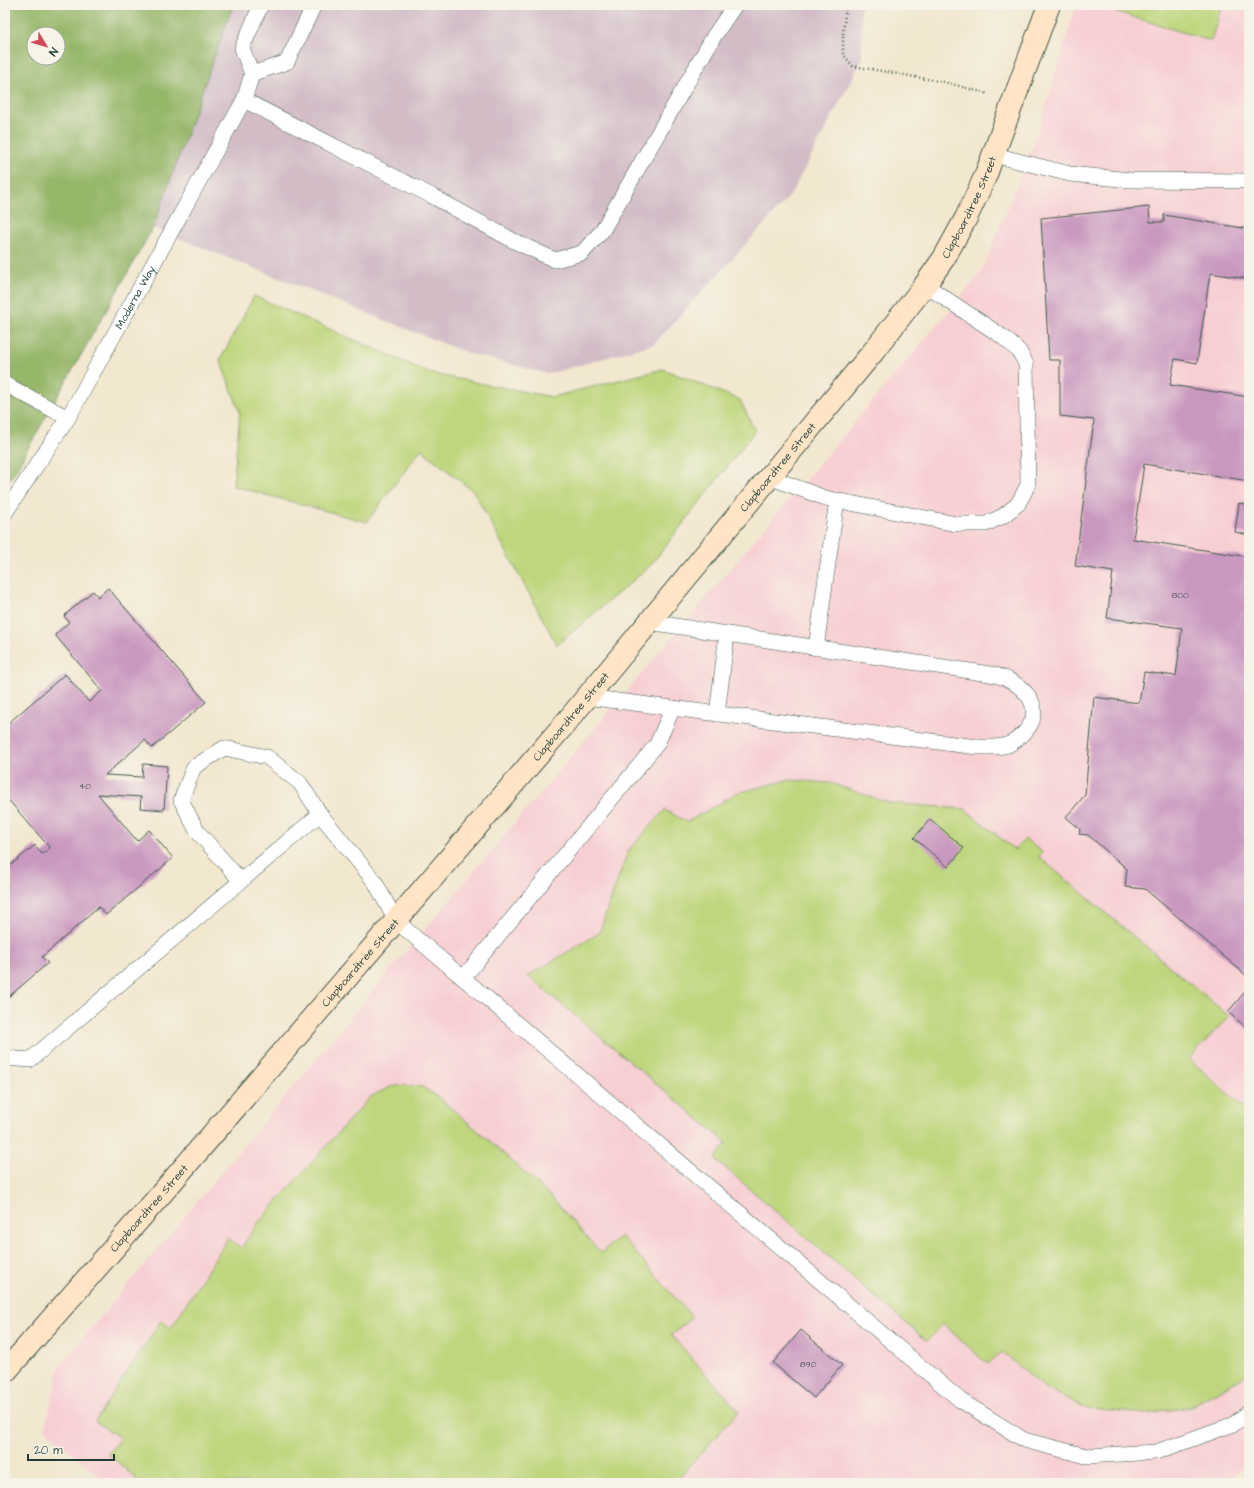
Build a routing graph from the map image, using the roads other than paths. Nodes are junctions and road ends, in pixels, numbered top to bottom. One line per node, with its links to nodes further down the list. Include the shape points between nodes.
1 (261, 5): 5 (lane, via 242,48)
2 (314, 5): 5 (lane, via 287,62)
3 (735, 5): 6 (lane, via 714,36 602,231 582,253 555,260)
4 (1050, 5): 7 (main road, Clapboardtree Street)
5 (252, 74): 6 (lane, Moderna Way)
6 (244, 100): 11 (lane, Moderna Way)
7 (994, 155): 8 (lane, via 1077,175 1130,180); 9 (main road, Clapboardtree Street, via 966,218 944,258)
8 (1249, 181)
9 (925, 285): 12 (main road, Clapboardtree Street); 13 (lane, via 1019,350 1026,364 1028,485 1018,504 1004,516 986,524 956,524)
10 (5, 384): 11 (lane)
11 (68, 418): 14 (lane, Moderna Way)
12 (769, 477): 13 (lane); 15 (main road, Clapboardtree Street)
13 (837, 500): 17 (lane)
14 (5, 513)
15 (649, 622): 16 (lane); 18 (main road, Clapboardtree Street)
16 (727, 634): 17 (lane); 20 (lane)
17 (816, 648): 20 (lane, via 1007,678 1027,694 1033,705 1034,715 1030,726 1020,738 1008,745 977,747)
18 (586, 697): 19 (lane); 23 (main road, Clapboardtree Street)
19 (673, 708): 20 (lane); 24 (lane, via 656,744)
20 (717, 714)
21 (320, 814): 22 (lane); 22 (lane, via 300,783 267,757 224,748 194,767 181,800 197,831); 23 (lane, via 375,882)
22 (240, 881): 25 (lane, via 30,1060)
23 (396, 921): 24 (lane); 26 (main road, Clapboardtree Street)
24 (462, 978): 27 (lane, via 960,1400 1024,1440 1086,1456 1156,1452 1234,1424)
25 (5, 1058)
26 (5, 1372)
27 (1249, 1412)

